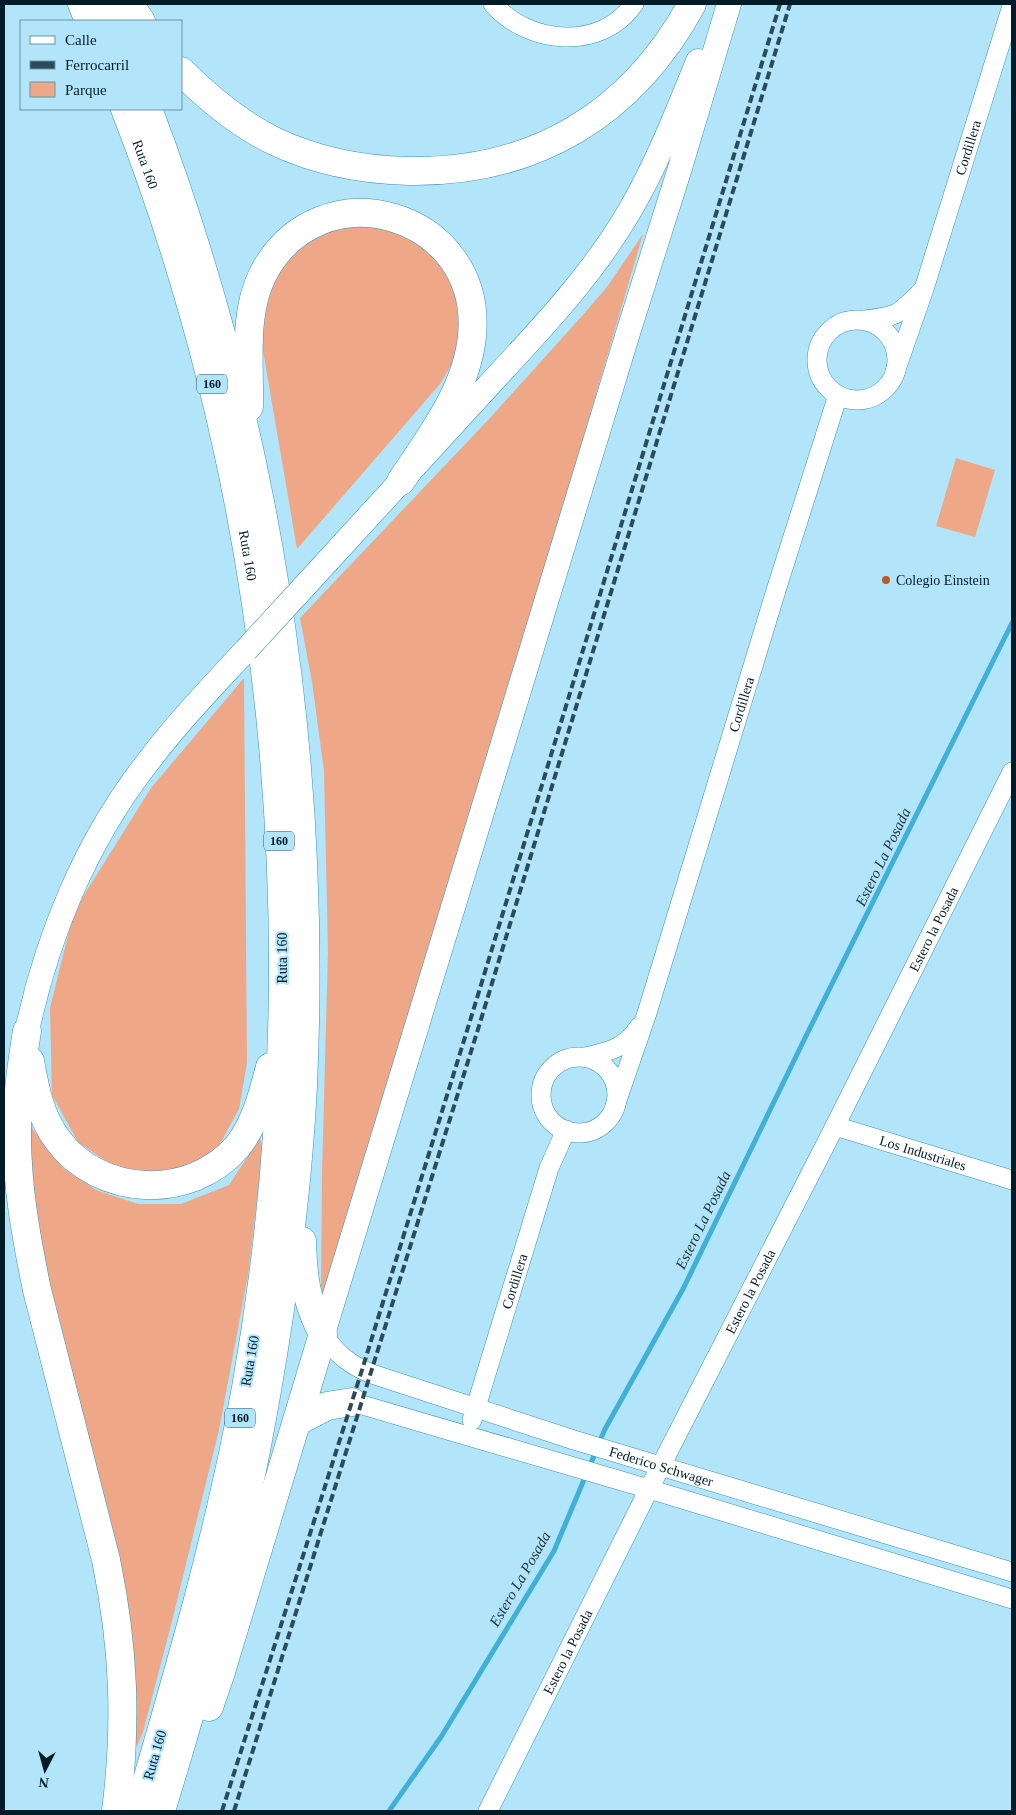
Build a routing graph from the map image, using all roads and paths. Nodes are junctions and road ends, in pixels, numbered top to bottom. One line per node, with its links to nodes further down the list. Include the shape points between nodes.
1 (82, 4): 10 (highway)
2 (105, 4): 11 (highway)
3 (129, 4): 12 (highway)
4 (493, 4): 5 (street, via 528,29 558,37 594,33 623,17)
5 (634, 4)
6 (692, 4): 13 (highway, via 657,59 604,110 549,144 504,160 465,168 398,171 353,166 311,156 273,140 233,116)
7 (720, 4): 21 (main road, via 666,142 628,214 608,244 564,302)
8 (728, 4): 32 (main road)
9 (1012, 6): 16 (street, Cordillera)
10 (89, 20)
11 (112, 20)
12 (140, 20)
13 (182, 72)
14 (125, 110): 24 (highway, Ruta 160 / 160, via 160,206 199,334 231,465 252,581 265,669 277,796 283,932)
15 (148, 110): 20 (highway, Ruta 160 / 160, via 204,273)
16 (924, 289): 17 (street, Cordillera, via 900,312 888,318); 18 (street, Cordillera)
17 (864, 320): 18 (street, via 876,325 891,339 897,358); 19 (street, Cordillera, via 851,320 829,331 817,353 821,377)
18 (896, 372): 19 (street, Cordillera, via 878,394 851,400)
19 (838, 395): 23 (street, Cordillera)
20 (249, 446): 21 (highway, via 250,324 258,286 269,265 299,233 325,219 352,213 383,214 418,228 448,253 466,285 473,319 469,354 458,384 434,431); 30 (highway, Ruta 160 / 160, via 288,676 300,814 305,1010)
21 (401, 481): 25 (main road, bridge, via 163,742 138,774 108,820 62,915 41,974)
22 (1010, 781): 28 (street, Estero la Posada)
23 (647, 1013): 26 (street, Cordillera, via 624,1045); 27 (street, Cordillera)
24 (282, 1014): 25 (highway, via 258,1106 238,1146 197,1176 166,1185 120,1182 93,1171 57,1140 38,1099); 45 (highway, Ruta 160 / 160, via 270,1214 246,1389 202,1586)
25 (27, 1031): 44 (highway, via 17,1126 21,1196 37,1290 104,1551 119,1631 124,1697)
26 (585, 1057): 27 (street, via 608,1070 617,1094); 29 (street, Cordillera, via 561,1061 544,1079 541,1091 546,1114)
27 (615, 1106): 29 (street, Cordillera, via 601,1126 590,1131)
28 (835, 1126): 31 (street, Los Industriales); 37 (street, Estero la Posada)
29 (566, 1130): 34 (street, Cordillera, via 549,1168)
30 (297, 1164): 32 (highway, via 302,1272 309,1304); 43 (highway, Ruta 160 / 160, via 281,1304 249,1481 211,1638)
31 (1012, 1180)
32 (323, 1334): 34 (street, Federico Schwager, via 338,1354 356,1367); 35 (highway)
33 (352, 1402): 35 (highway, via 327,1406); 36 (street, Federico Schwager)
34 (475, 1409): 36 (street, Cordillera); 37 (street, Federico Schwager)
35 (298, 1421): 43 (highway, via 215,1690 199,1733)
36 (467, 1436): 38 (street, Federico Schwager)
37 (661, 1466): 38 (street, Estero la Posada); 39 (street, Federico Schwager)
38 (649, 1489): 40 (street, Federico Schwager); 46 (street, Estero la Posada)
39 (862, 1528): 40 (street); 41 (street, Federico Schwager)
40 (853, 1550): 42 (street, Federico Schwager)
41 (1012, 1572)
42 (1012, 1599)
43 (163, 1805)
44 (116, 1811)
45 (138, 1811)
46 (488, 1811)

